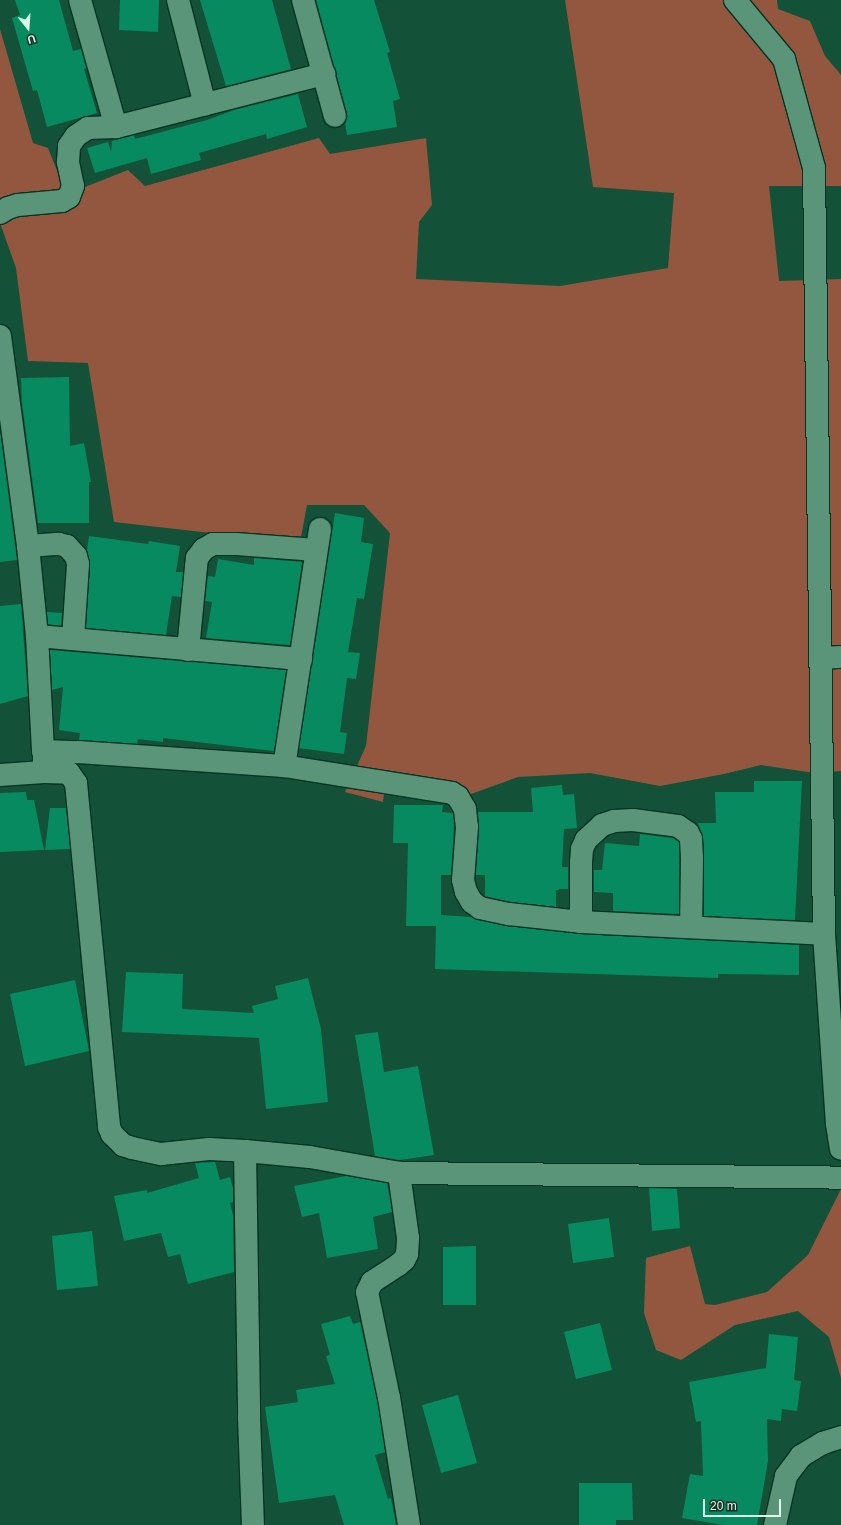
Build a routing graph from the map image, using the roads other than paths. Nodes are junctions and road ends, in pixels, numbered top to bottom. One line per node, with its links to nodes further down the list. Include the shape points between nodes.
1 (80, 0): 8 (street)
2 (178, 0): 6 (street)
3 (303, 0): 5 (street)
4 (736, 0): 15 (street, via 784,58 814,168)
5 (324, 74): 6 (street); 7 (street)
6 (206, 105): 8 (street)
7 (335, 116)
8 (116, 127): 9 (street, via 88,128 76,136 69,146 68,162 73,186 69,197 62,201 18,205)
9 (0, 213)
10 (0, 336): 11 (street)
11 (28, 546): 12 (street); 13 (street, via 59,544 67,546 76,556 78,564)
12 (37, 636): 13 (street); 17 (street)
13 (73, 639): 14 (street)
14 (188, 650): 16 (street); 16 (street, via 197,558 204,549 213,544 318,540)
15 (831, 658): 22 (street)
16 (301, 659): 18 (street)
17 (44, 762): 18 (street, via 78,752); 19 (street); 25 (street, via 69,773 76,784 108,1119 112,1134 127,1147 161,1154 209,1149)
18 (284, 766): 20 (street, via 452,793 458,797 465,809 467,842 463,880 472,902 480,908 509,914)
19 (0, 775)
20 (581, 922): 21 (street); 21 (street, via 581,863 586,840 602,826 614,821 633,820 678,826 688,833 691,839 692,859)
21 (692, 927): 22 (street)
22 (824, 934): 23 (street)
23 (839, 1124): 24 (street)
24 (841, 1149)
25 (245, 1151): 26 (street, via 310,1157); 29 (street)
26 (399, 1173): 27 (street); 30 (street, via 408,1238 407,1254 398,1265 372,1282 367,1292 389,1398)
27 (841, 1178)
28 (841, 1437): 31 (street, via 822,1443 801,1456 786,1476)
29 (253, 1525)
30 (409, 1525)
31 (775, 1525)

